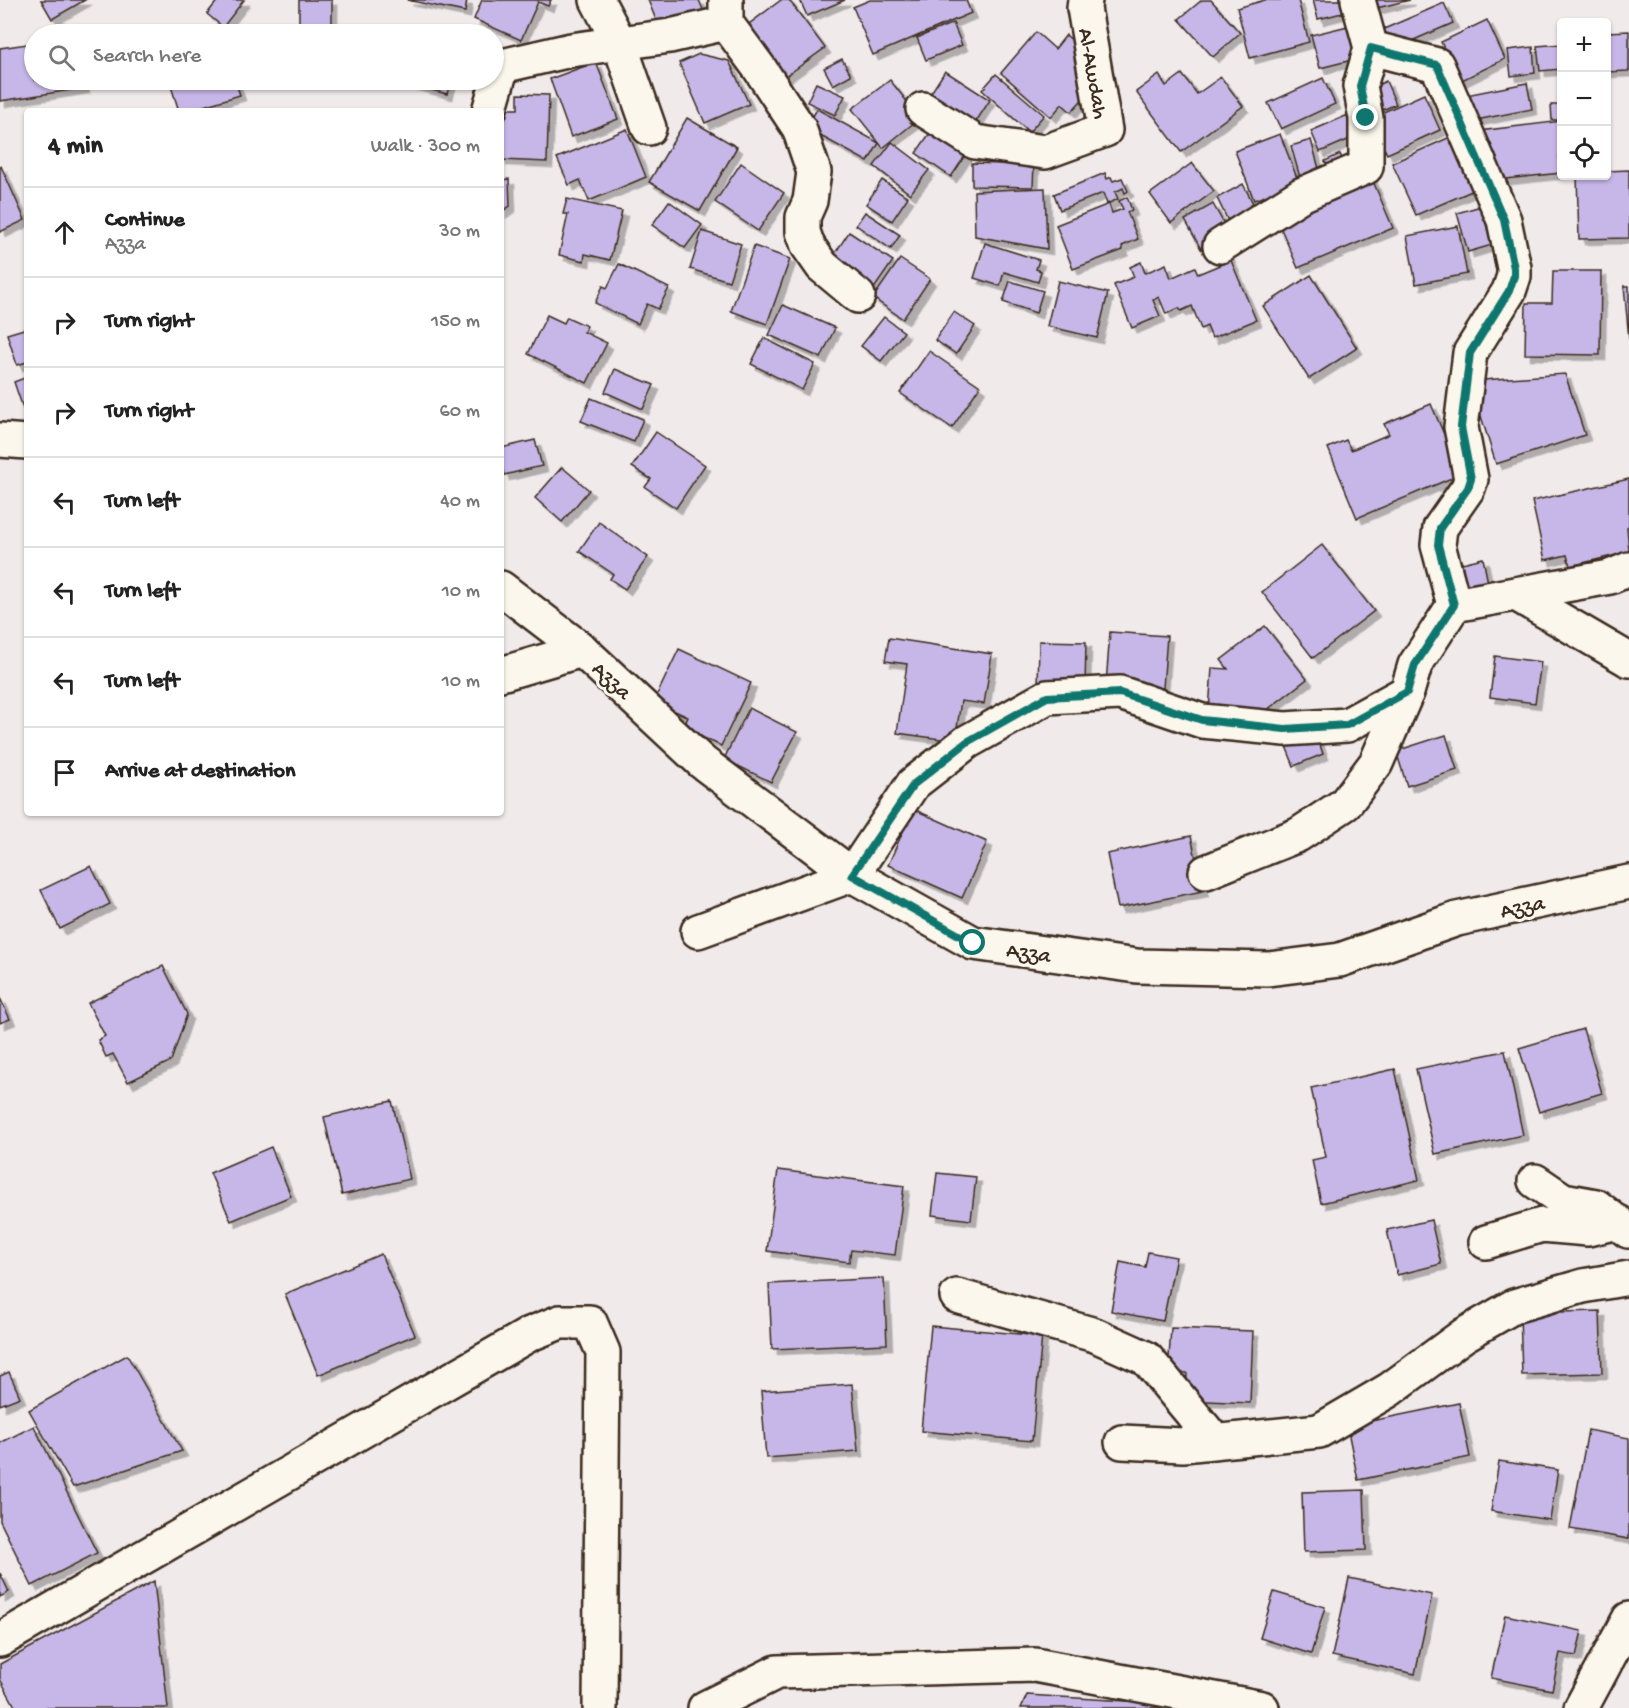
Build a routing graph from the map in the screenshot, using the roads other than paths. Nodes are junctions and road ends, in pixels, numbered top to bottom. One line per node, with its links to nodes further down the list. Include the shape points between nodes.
1 (597, 0): 5 (street)
2 (1085, 0): 10 (street, Al-Awdah, via 1105,130 1045,153 975,142)
3 (1358, 0): 6 (street)
4 (726, 11): 5 (street, via 670,36); 13 (street, via 799,128 814,172 804,217 808,246 822,266)
5 (619, 42): 7 (street); 11 (street)
6 (1371, 48): 12 (street, via 1360,86 1366,118 1366,167 1302,195); 19 (street, via 1437,65 1504,220 1514,268 1509,291 1468,359 1461,427 1471,479 1440,528 1437,540)
7 (504, 66)
8 (495, 90): 9 (street)
9 (490, 108)
10 (923, 109)
11 (649, 128)
12 (1220, 246)
13 (858, 296)
14 (0, 440): 15 (street)
15 (24, 442)
16 (1629, 569): 18 (street, via 1610,577)
17 (504, 590): 20 (street, Azza)
18 (1516, 594): 19 (street); 21 (street)
19 (1454, 605): 23 (street, via 1415,665)
20 (582, 650): 22 (street); 25 (street, Azza, via 702,762)
21 (1629, 660)
22 (504, 673)
23 (1407, 692): 24 (street, via 1376,763 1345,804 1298,835); 25 (street, via 1347,725 1285,729 1202,720 1120,693 1047,697 967,742 914,784)
24 (1206, 872)
25 (852, 875): 26 (street, Azza, via 973,943 1137,966 1268,969 1340,960 1456,919); 27 (street)
26 (1629, 882)
27 (699, 931)
28 (1535, 1181): 29 (street, via 1563,1200 1596,1206)
29 (1623, 1227): 30 (street, via 1542,1226)
30 (1486, 1242)
31 (1629, 1278): 33 (street, via 1583,1286 1514,1306 1464,1335 1389,1390 1319,1431)
32 (957, 1296): 33 (street, via 1095,1335 1146,1358)
33 (1214, 1440): 34 (street, via 1184,1445)
34 (1122, 1442)
35 (1629, 1619): 40 (street)
36 (0, 1640): 37 (street, via 530,1334 560,1322 590,1322 603,1352)
37 (600, 1708)
38 (705, 1708): 39 (street, via 777,1672 1035,1665)
39 (1262, 1708)
40 (1581, 1708)

